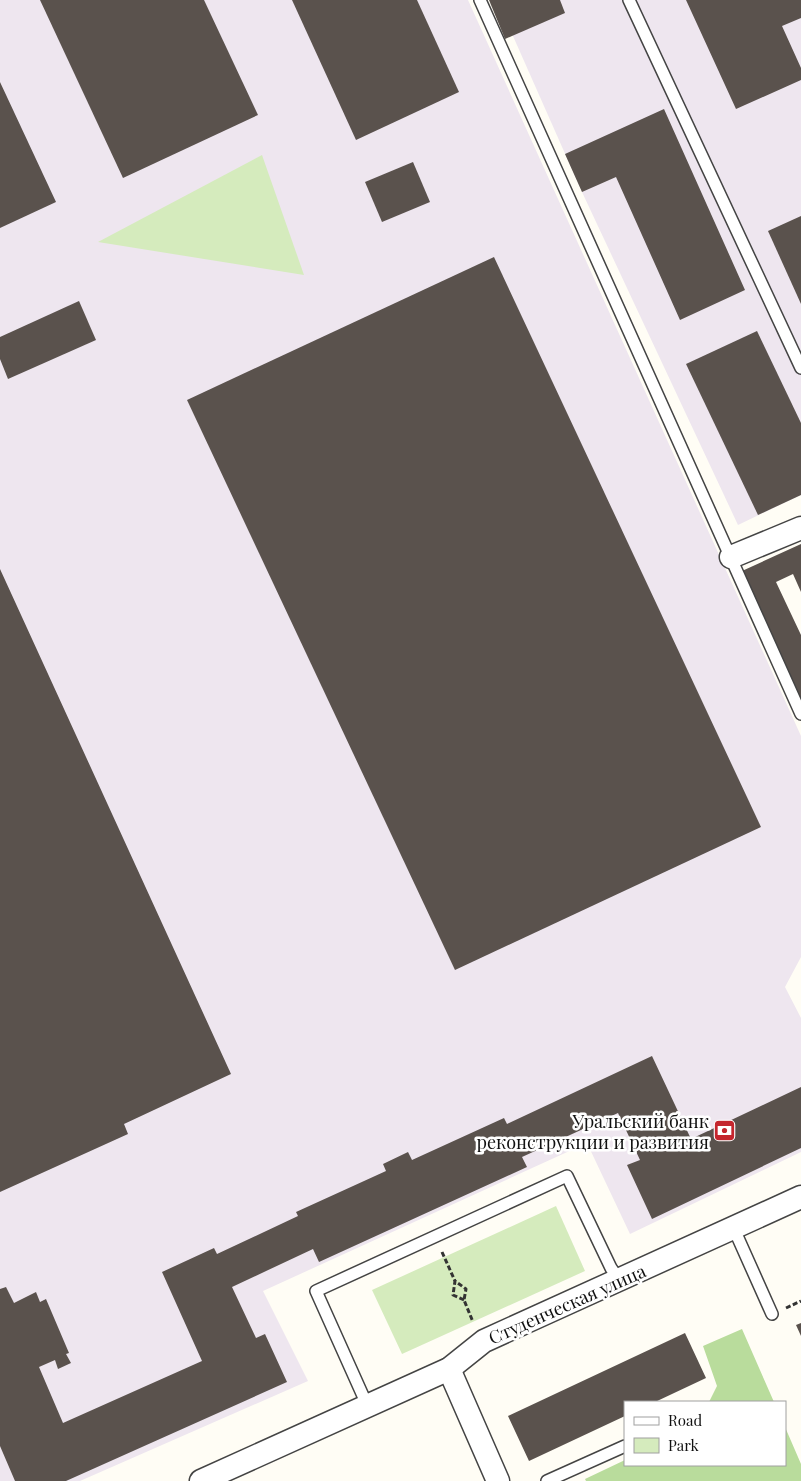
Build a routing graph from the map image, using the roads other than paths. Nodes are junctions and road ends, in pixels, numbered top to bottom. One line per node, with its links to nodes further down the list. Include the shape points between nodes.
1 (480, 0): 5 (lane)
2 (629, 0): 3 (lane)
3 (801, 368)
4 (801, 528): 5 (street)
5 (731, 558): 6 (lane)
6 (801, 714)
7 (801, 1197): 8 (street, Студенческая улица)
8 (734, 1229): 9 (street, Студенческая улица); 10 (lane)
9 (620, 1281): 11 (street, Студенческая улица, via 484,1341); 12 (lane, via 566,1176 316,1291)
10 (772, 1314)
11 (449, 1369): 12 (street, Студенческая улица); 15 (street)
12 (368, 1406): 14 (street, Студенческая улица)
13 (624, 1446): 16 (lane)
14 (201, 1481)
15 (498, 1481)
16 (547, 1481)

